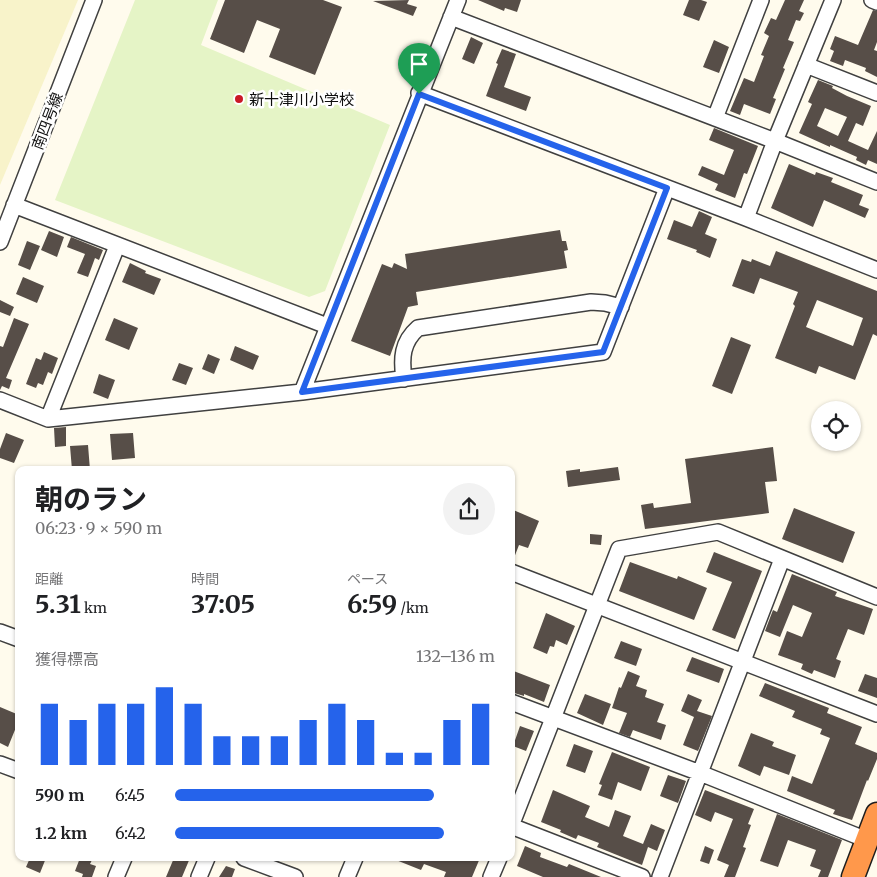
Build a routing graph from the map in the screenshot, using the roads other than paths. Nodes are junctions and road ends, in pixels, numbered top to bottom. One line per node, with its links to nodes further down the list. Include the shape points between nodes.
1 (94, 0): 15 (street, 南四号線)
2 (458, 0): 7 (street)
3 (761, 0): 11 (street)
4 (833, 0): 8 (street)
5 (872, 0): 6 (street)
6 (877, 2)
7 (451, 17): 10 (street); 11 (street)
8 (806, 65): 9 (street); 12 (street)
9 (877, 93)
10 (419, 94): 14 (street); 21 (street)
11 (715, 118): 12 (street)
12 (775, 141): 13 (street); 16 (street)
13 (877, 182)
14 (667, 188): 16 (street); 20 (street)
15 (14, 205): 17 (street, 南四号線); 18 (street)
16 (746, 218): 19 (street)
17 (0, 242)
18 (117, 246): 21 (street); 25 (street)
19 (877, 270)
20 (620, 307): 22 (street, via 603,352); 22 (street, via 591,302 418,328 410,335 402,360)
21 (327, 326): 23 (street)
22 (404, 378): 23 (street)
23 (302, 392): 25 (street)
24 (0, 400): 25 (street)
25 (48, 419)
26 (782, 559): 28 (street); 29 (street, via 718,532 619,549); 32 (street)
27 (515, 573): 29 (street)
28 (877, 597)
29 (597, 604): 32 (street); 35 (street)
30 (0, 632): 31 (street)
31 (15, 638)
32 (743, 661): 34 (street); 38 (street)
33 (515, 704): 35 (street)
34 (877, 714)
35 (552, 718): 38 (street); 40 (street)
36 (0, 764): 37 (street)
37 (15, 770)
38 (700, 773): 42 (street); 54 (street)
39 (877, 814): 42 (highway)
40 (515, 815)
41 (515, 828): 53 (street)
42 (867, 840): 55 (highway)
43 (123, 861): 48 (street)
44 (206, 861): 49 (street)
45 (252, 861): 50 (street)
46 (354, 861): 51 (street)
47 (498, 861): 52 (street)
48 (116, 877)
49 (199, 877)
50 (295, 877)
51 (347, 877)
52 (491, 877)
53 (642, 877)
54 (660, 877)
55 (853, 877)

